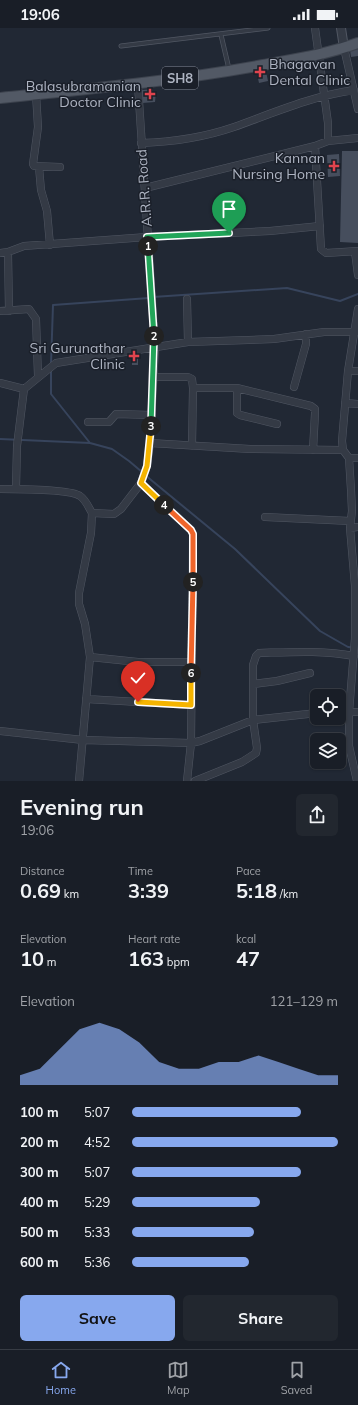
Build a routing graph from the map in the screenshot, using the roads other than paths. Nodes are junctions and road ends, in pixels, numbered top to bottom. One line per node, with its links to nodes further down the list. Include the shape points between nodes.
1 (268, 28): 4 (lane)
2 (315, 28): 8 (street)
3 (341, 28): 7 (street)
4 (221, 35): 6 (lane); 9 (lane)
5 (358, 43): 7 (main road, SH8)
6 (121, 46)
7 (344, 48): 8 (main road, SH8); 11 (street)
8 (319, 53): 9 (main road, SH8); 13 (street)
9 (229, 71): 10 (main road, SH8)
10 (138, 85): 12 (main road, SH8); 18 (street, A.R.R. Road)
11 (354, 90): 13 (street); 15 (street)
12 (36, 94): 14 (main road, SH8); 20 (street, via 38,127 33,162 34,166)
13 (324, 97): 17 (street); 18 (street, via 210,134)
14 (0, 98)
15 (358, 109)
16 (358, 138): 17 (street)
17 (328, 141): 19 (street)
18 (141, 143): 22 (street, A.R.R. Road)
19 (316, 146): 22 (street); 23 (street)
20 (39, 167): 21 (street); 25 (street)
21 (60, 167)
22 (145, 188): 24 (street, A.R.R. Road)
23 (320, 226): 24 (street); 27 (street, via 322,252)
24 (147, 237): 25 (street); 36 (street, A.R.R. Road)
25 (50, 245): 26 (street, via 16,248)
26 (4, 252): 32 (street)
27 (356, 252): 28 (street)
28 (358, 275)
29 (187, 300): 35 (street)
30 (358, 309): 33 (street)
31 (0, 311): 32 (street)
32 (9, 311): 39 (street, via 29,309 36,319)
33 (356, 332): 34 (street); 37 (street)
34 (306, 334): 35 (street, via 274,339); 42 (street, via 306,344)
35 (188, 342): 36 (street)
36 (155, 347): 39 (street, via 56,362); 40 (street, A.R.R. Road)
37 (348, 371): 38 (street); 46 (street)
38 (358, 371)
39 (38, 376): 45 (street)
40 (154, 377): 43 (street, via 190,377 193,380); 48 (street, A.R.R. Road)
41 (0, 383): 45 (street)
42 (294, 387)
43 (193, 388): 44 (street); 52 (street)
44 (237, 388): 50 (street, via 236,413); 53 (street, via 313,407)
45 (24, 389): 58 (street, via 17,446)
46 (345, 403): 47 (street); 54 (street)
47 (358, 404)
48 (152, 415): 49 (street, via 120,413 114,415 110,422); 51 (street, A.R.R. Road)
49 (88, 422)
50 (277, 424)
51 (150, 443): 52 (street); 57 (street, A.R.R. Road, via 147,466)
52 (192, 446): 53 (street)
53 (313, 450): 54 (street)
54 (343, 450): 55 (street)
55 (349, 458): 56 (street); 60 (street)
56 (358, 458)
57 (141, 481): 62 (street, A.R.R. Road, via 121,509 114,514); 69 (street, via 193,534)
58 (16, 488): 59 (street); 62 (street, via 75,493 84,499)
59 (0, 489)
60 (355, 490): 61 (street)
61 (355, 511): 64 (street)
62 (92, 514): 68 (street, via 91,533 79,593)
63 (265, 517): 64 (street)
64 (350, 524): 65 (street); 66 (street)
65 (358, 528)
66 (356, 586): 67 (street)
67 (354, 654): 71 (street, via 312,651 259,653 254,660); 74 (street)
68 (90, 657): 69 (street, via 138,662); 72 (street)
69 (192, 662): 73 (street)
70 (310, 673): 71 (street)
71 (253, 684): 77 (street)
72 (86, 699): 73 (street); 79 (street)
73 (191, 705): 80 (street)
74 (349, 712): 75 (street); 81 (street, via 349,746)
75 (358, 712)
76 (310, 714): 77 (street)
77 (253, 720): 80 (street); 84 (street, via 256,753 242,762)
78 (0, 731): 79 (street)
79 (84, 740): 80 (street); 82 (street)
80 (191, 743): 83 (street)
81 (355, 756): 85 (street)
82 (79, 781)
83 (187, 781)
84 (195, 781)
85 (357, 781)

